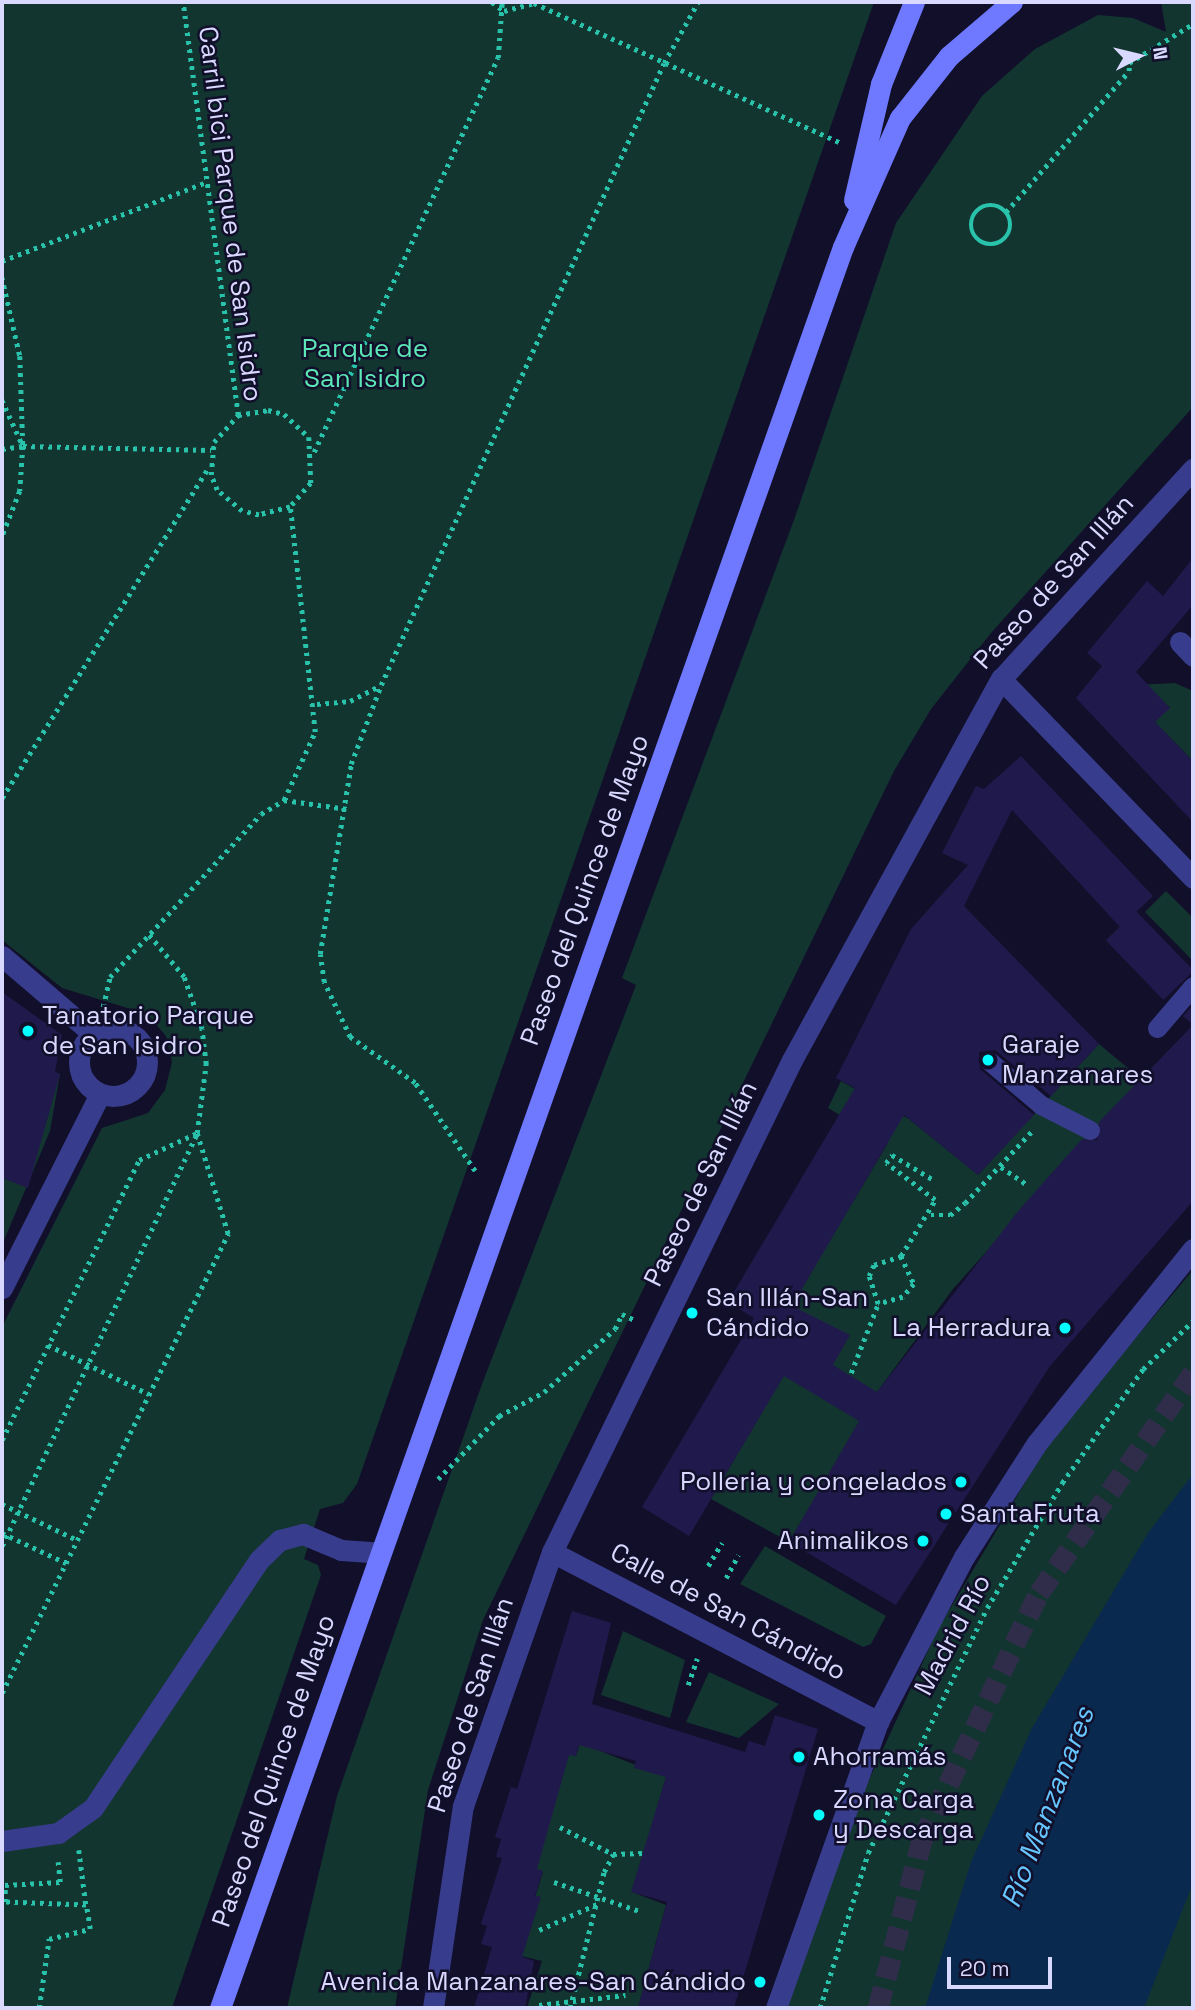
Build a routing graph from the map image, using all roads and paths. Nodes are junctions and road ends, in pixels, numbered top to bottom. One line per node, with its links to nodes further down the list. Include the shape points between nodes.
1 (183, 2): 12 (path, Carril bici Parque de San Isidro)
2 (492, 2): 8 (path)
3 (502, 2): 8 (path)
4 (698, 2): 10 (path)
5 (914, 2): 14 (street, Paseo del Quince de Mayo, via 881,84)
6 (1012, 2): 14 (street, Paseo del Quince de Mayo, via 949,56 900,118)
7 (534, 3): 8 (path); 10 (path)
8 (504, 12): 22 (path, via 498,58)
9 (1193, 24): 13 (path, via 1129,63 1129,71)
10 (664, 62): 11 (path); 28 (path)
11 (829, 139)
12 (207, 182): 15 (path); 18 (path, Carril bici Parque de San Isidro)
13 (1006, 212): 13 (path, via 1007,237 997,244 978,241 971,223 977,212 994,206)
14 (844, 247): 68 (street, Paseo del Quince de Mayo)
15 (2, 261)
16 (2, 277): 19 (path, via 20,356)
17 (2, 400): 19 (path)
18 (238, 415): 21 (path, Carril bici Parque de San Isidro, via 222,428); 22 (path, via 284,414 304,431)
19 (23, 446): 20 (path); 21 (path); 26 (path, via 20,491)
20 (2, 449)
21 (211, 450): 23 (path)
22 (314, 452): 25 (path, via 311,483)
23 (210, 467): 25 (path, via 218,490 242,511 267,514); 30 (path)
24 (1193, 469): 27 (street, Paseo de San Illán)
25 (290, 507): 29 (path)
26 (2, 537)
27 (1001, 679): 33 (street); 67 (street, Paseo de San Illán, via 792,1060)
28 (381, 685): 29 (path, via 351,701); 32 (path, via 351,764)
29 (317, 704): 31 (path, via 307,756)
30 (2, 798)
31 (284, 800): 32 (path); 34 (path, via 261,814)
32 (347, 809): 45 (path, via 320,954 334,1012 350,1037 415,1083)
33 (1193, 878)
34 (149, 935): 38 (path, via 110,977); 43 (path, via 184,977 202,1028 206,1064)
35 (2, 956): 38 (street)
36 (1193, 986): 37 (lane)
37 (1157, 1028)
38 (98, 1032): 40 (street, via 78,1061 84,1081); 40 (street, via 127,1031 148,1058 134,1091)
39 (988, 1060): 41 (lane)
40 (100, 1094): 51 (street)
41 (1051, 1111): 42 (lane); 44 (path)
42 (1090, 1130)
43 (197, 1133): 55 (path, via 139,1160); 56 (path); 58 (path, via 228,1234)
44 (1001, 1167): 47 (path); 48 (path, via 950,1215)
45 (475, 1171)
46 (934, 1180): 48 (path, via 892,1155 886,1163 935,1199)
47 (1028, 1185)
48 (931, 1215): 50 (path)
49 (1193, 1249): 76 (street, via 1037,1443 964,1557)
50 (901, 1256): 52 (path, via 874,1265 869,1276); 52 (path, via 914,1284 903,1297)
51 (2, 1288)
52 (878, 1304): 57 (path)
53 (635, 1320): 60 (path, via 622,1314 594,1347 544,1392 499,1416)
54 (1193, 1321): 97 (path, Madrid Río, via 1143,1369 1062,1483 986,1608 868,1853)
55 (48, 1345): 56 (path); 59 (path)
56 (89, 1365): 58 (path); 62 (path)
57 (850, 1373)
58 (149, 1394): 64 (path)
59 (2, 1440)
60 (437, 1480)
61 (2, 1504): 62 (path)
62 (18, 1512): 63 (path); 64 (path)
63 (4, 1534): 66 (path); 70 (path)
64 (77, 1540): 70 (path)
65 (722, 1543): 71 (path)
66 (2, 1546)
67 (552, 1552): 76 (street, Calle de San Cándido); 94 (street, Paseo de San Illán, via 463,1806)
68 (380, 1553): 78 (street, via 341,1550 303,1534 280,1540 259,1560 93,1808 58,1833); 93 (street, Paseo del Quince de Mayo)
69 (738, 1555): 72 (path)
70 (66, 1563): 75 (path)
71 (708, 1566)
72 (726, 1577)
73 (698, 1658): 74 (path)
74 (688, 1685)
75 (2, 1693)
76 (878, 1722): 96 (street)
77 (560, 1827): 82 (path)
78 (2, 1841)
79 (78, 1843): 86 (path)
80 (643, 1853): 82 (path)
81 (58, 1854): 86 (path, via 60,1882 5,1885 5,1902)
82 (613, 1854): 84 (path)
83 (554, 1882): 84 (path)
84 (601, 1893): 85 (path); 87 (path)
85 (599, 1903): 88 (path); 90 (path)
86 (86, 1905): 92 (path, via 90,1929 49,1939)
87 (642, 1912)
88 (539, 1930)
89 (625, 1995): 90 (path)
90 (572, 2000): 91 (path); 95 (path)
91 (539, 2005)
92 (39, 2008)
93 (220, 2008)
94 (433, 2008)
95 (570, 2008)
96 (776, 2008)
97 (820, 2008)

